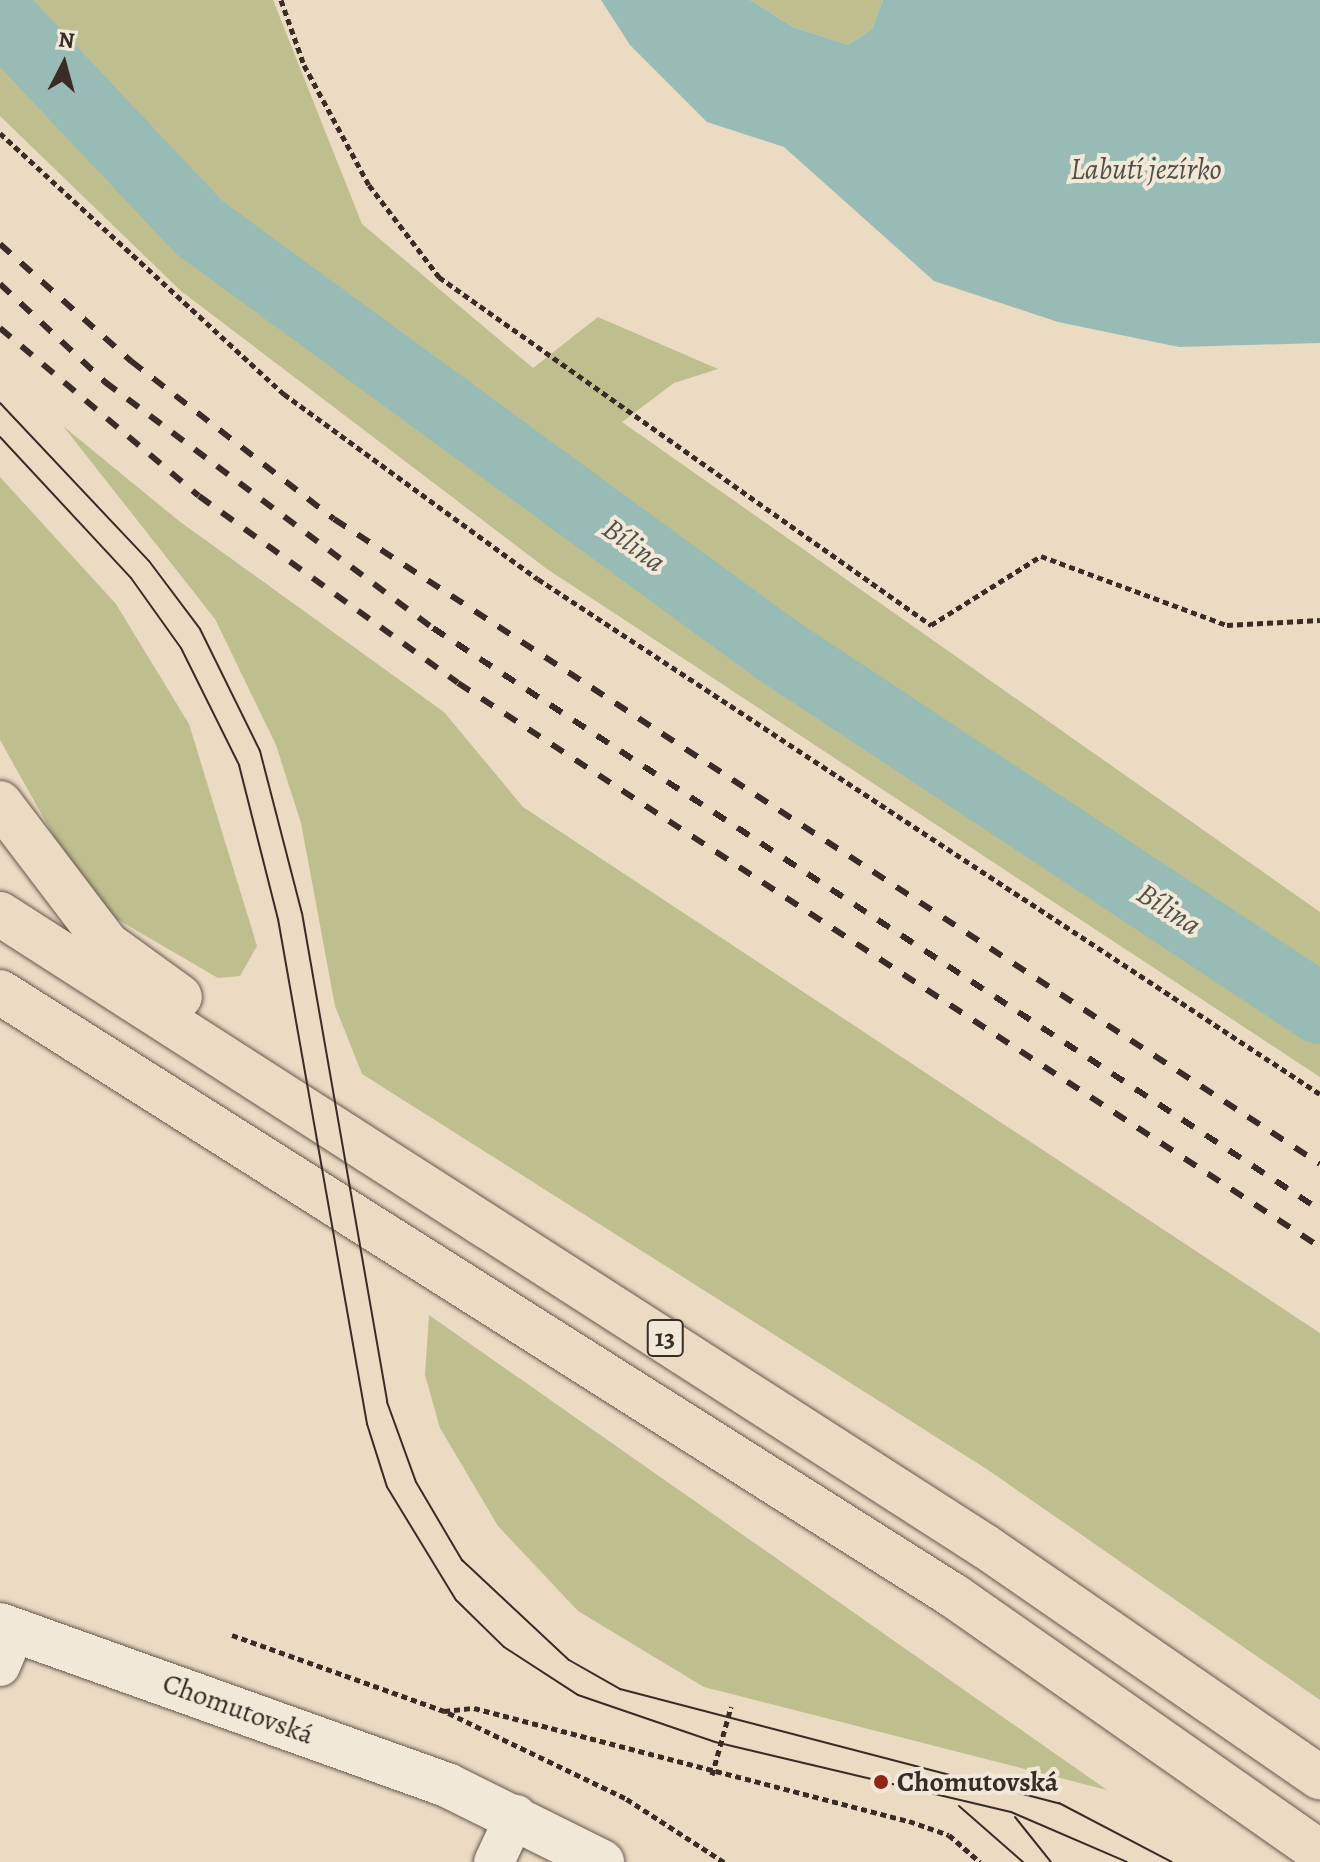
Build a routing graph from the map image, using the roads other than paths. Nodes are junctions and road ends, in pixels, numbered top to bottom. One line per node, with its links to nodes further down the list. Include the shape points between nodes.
1 (0, 803): 4 (highway, via 107,944)
2 (0, 914): 4 (highway, 13)
3 (0, 992): 8 (highway, 13, via 954,1596)
4 (489, 1223): 6 (highway, 13, via 986,1547)
5 (5, 1641): 7 (street, Chomutovská)
6 (1320, 1777)
7 (516, 1815): 9 (street); 10 (street, Chomutovská)
8 (1320, 1852)
9 (494, 1862)
10 (602, 1862)

